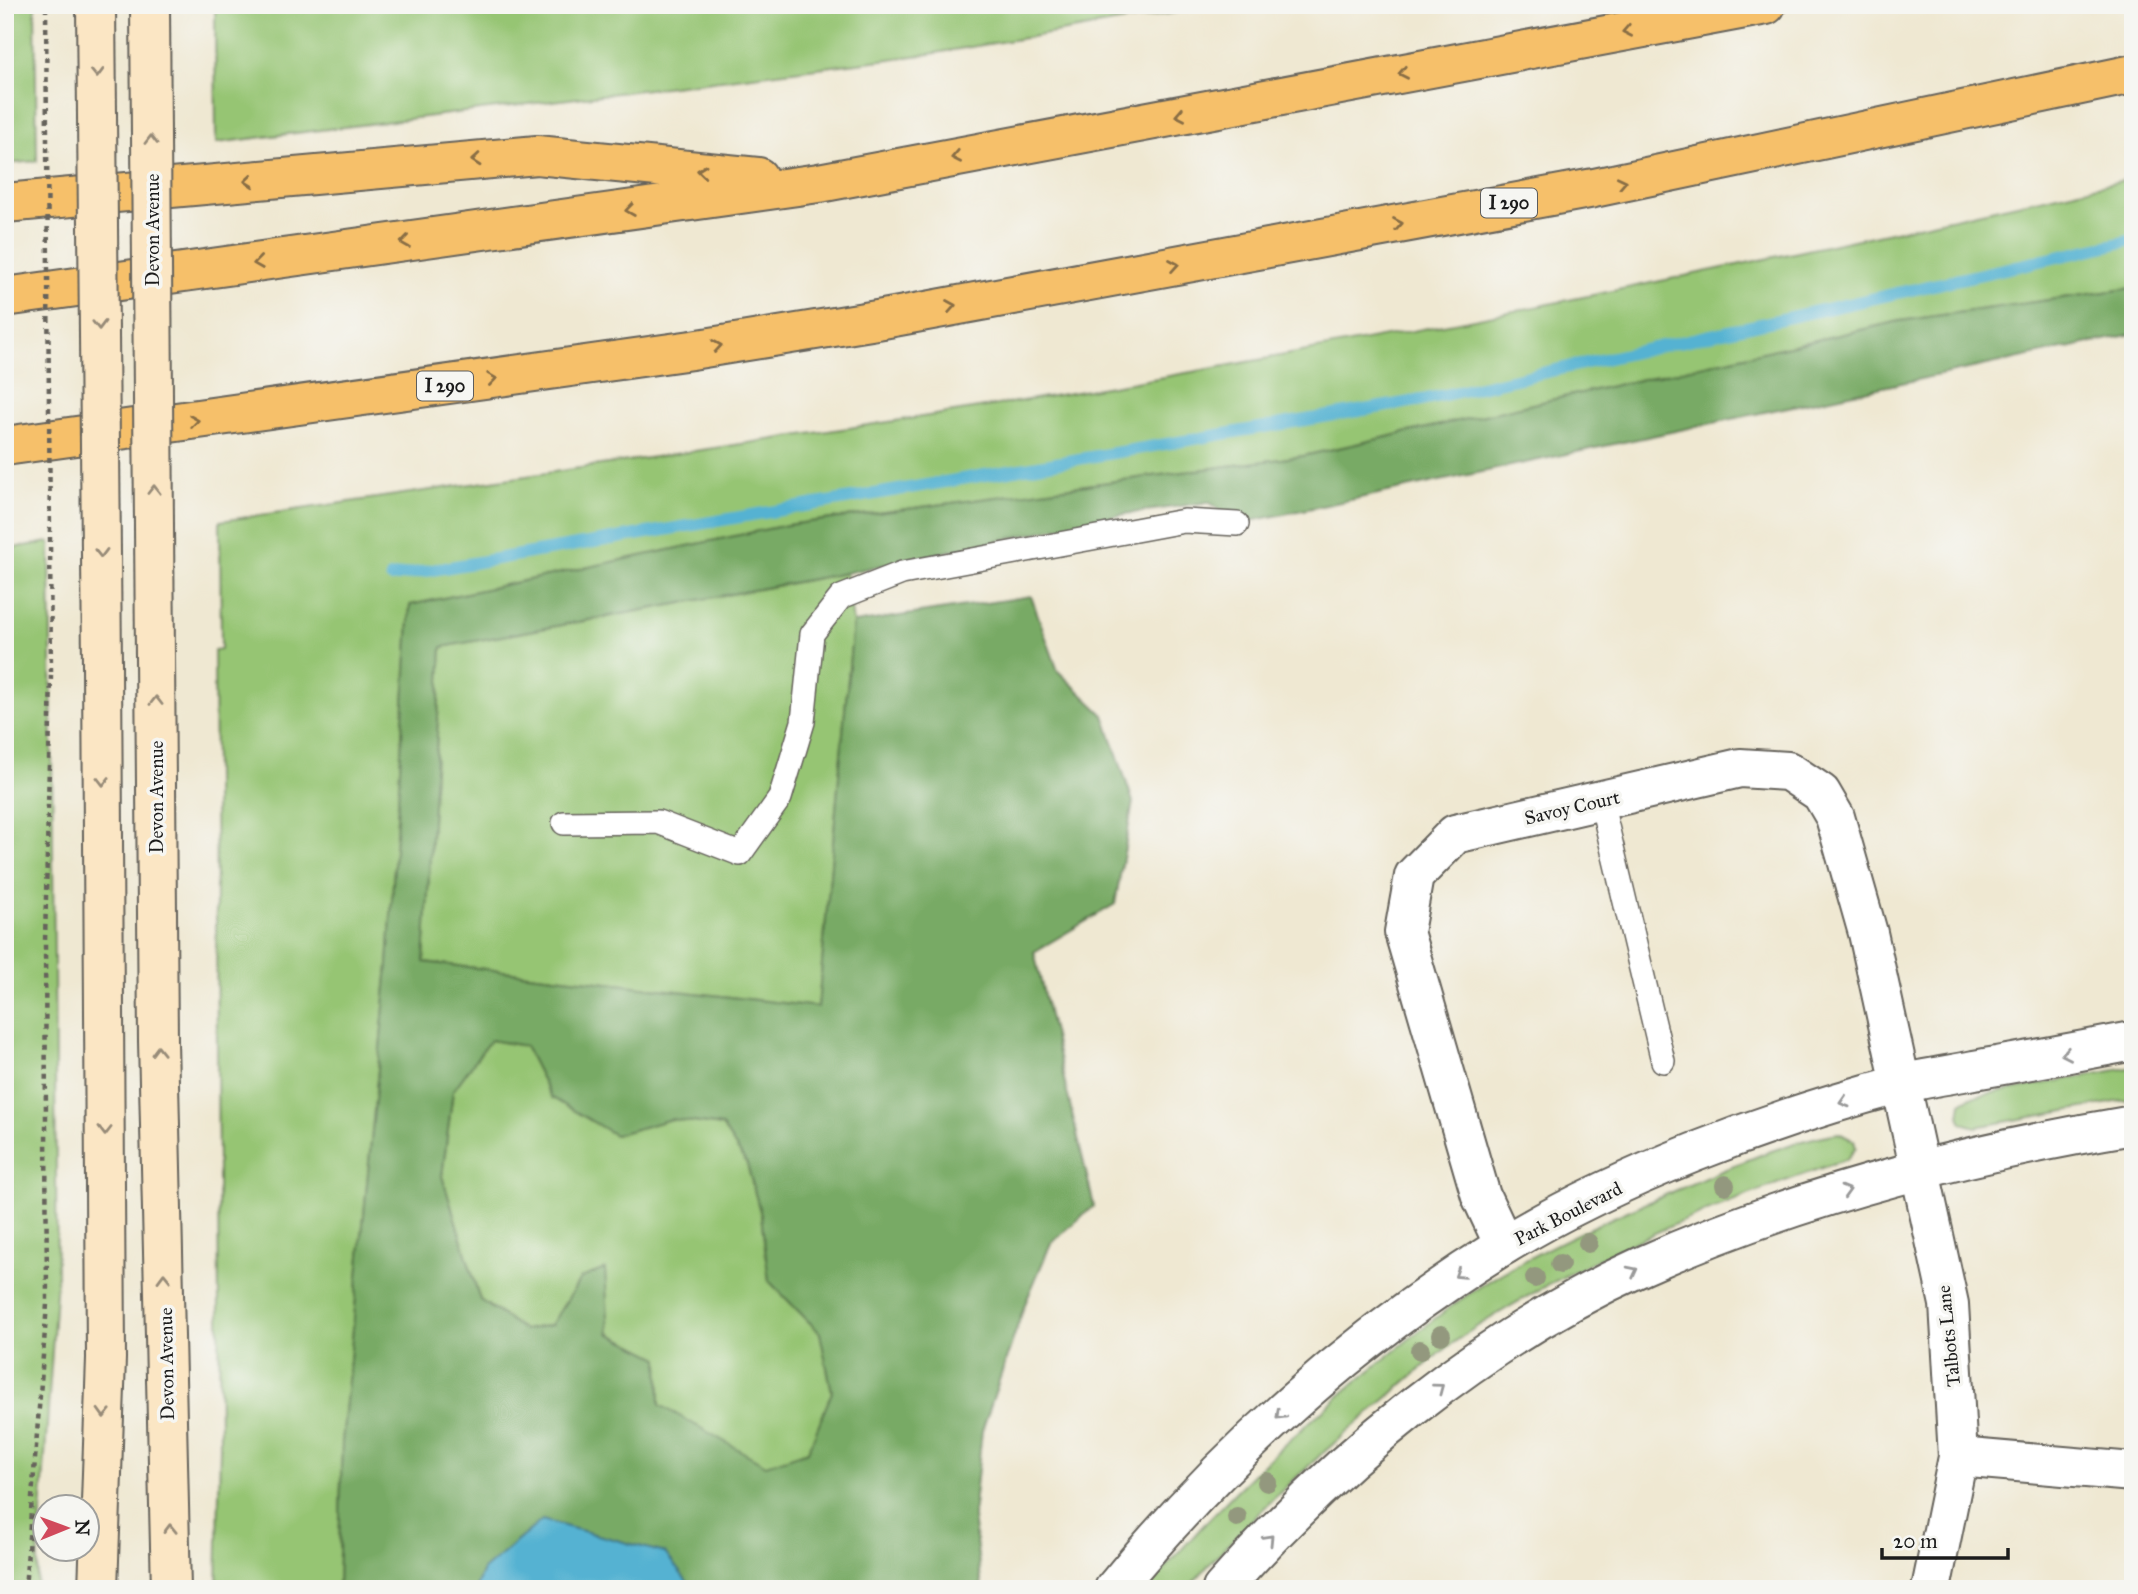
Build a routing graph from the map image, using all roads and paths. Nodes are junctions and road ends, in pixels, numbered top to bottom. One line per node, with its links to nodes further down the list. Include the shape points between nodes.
1 (96, 5): 22 (main road, one-way to 22, bridge, via 106,1358)
2 (150, 5): 23 (main road, Devon Avenue, one-way to 2, bridge, via 158,1041)
3 (1766, 5): 6 (highway, one-way to 6)
4 (46, 6): 21 (path, bridge, via 51,673 45,942 47,1304)
5 (2133, 74): 9 (highway, I 290, one-way to 5, via 692,351 883,318 1594,188)
6 (819, 183): 7 (highway, one-way to 7, via 537,155); 8 (highway, one-way to 8)
7 (5, 203)
8 (5, 297)
9 (5, 446)
10 (1237, 524): 12 (lane, via 1184,521 902,573 841,597 812,634 803,722 780,798 740,854 657,822)
11 (1601, 801): 14 (lane); 15 (street, Savoy Court, via 1740,768 1788,771 1821,793 1835,817 1868,933); 18 (street, Savoy Court, via 1455,834 1414,876 1404,932 1481,1196)
12 (564, 823)
13 (2133, 1041): 15 (street, Park Boulevard, one-way to 15)
14 (1663, 1061)
15 (1900, 1084): 17 (street, Talbots Lane); 18 (street, Park Boulevard, one-way to 18, via 1771,1124 1694,1155 1610,1190)
16 (2133, 1125): 17 (street)
17 (1919, 1170): 19 (street, Talbots Lane, via 1949,1304); 25 (street, one-way to 17, via 1372,1439 1532,1325 1640,1267 1779,1210)
18 (1504, 1245): 24 (street, Park Boulevard, one-way to 24, via 1415,1303 1316,1381 1160,1533)
19 (1958, 1457): 20 (street); 26 (street, Talbots Lane)
20 (2133, 1472)
21 (24, 1589)
22 (98, 1589)
23 (171, 1589)
24 (1114, 1589)
25 (1222, 1589)
26 (1931, 1589)

